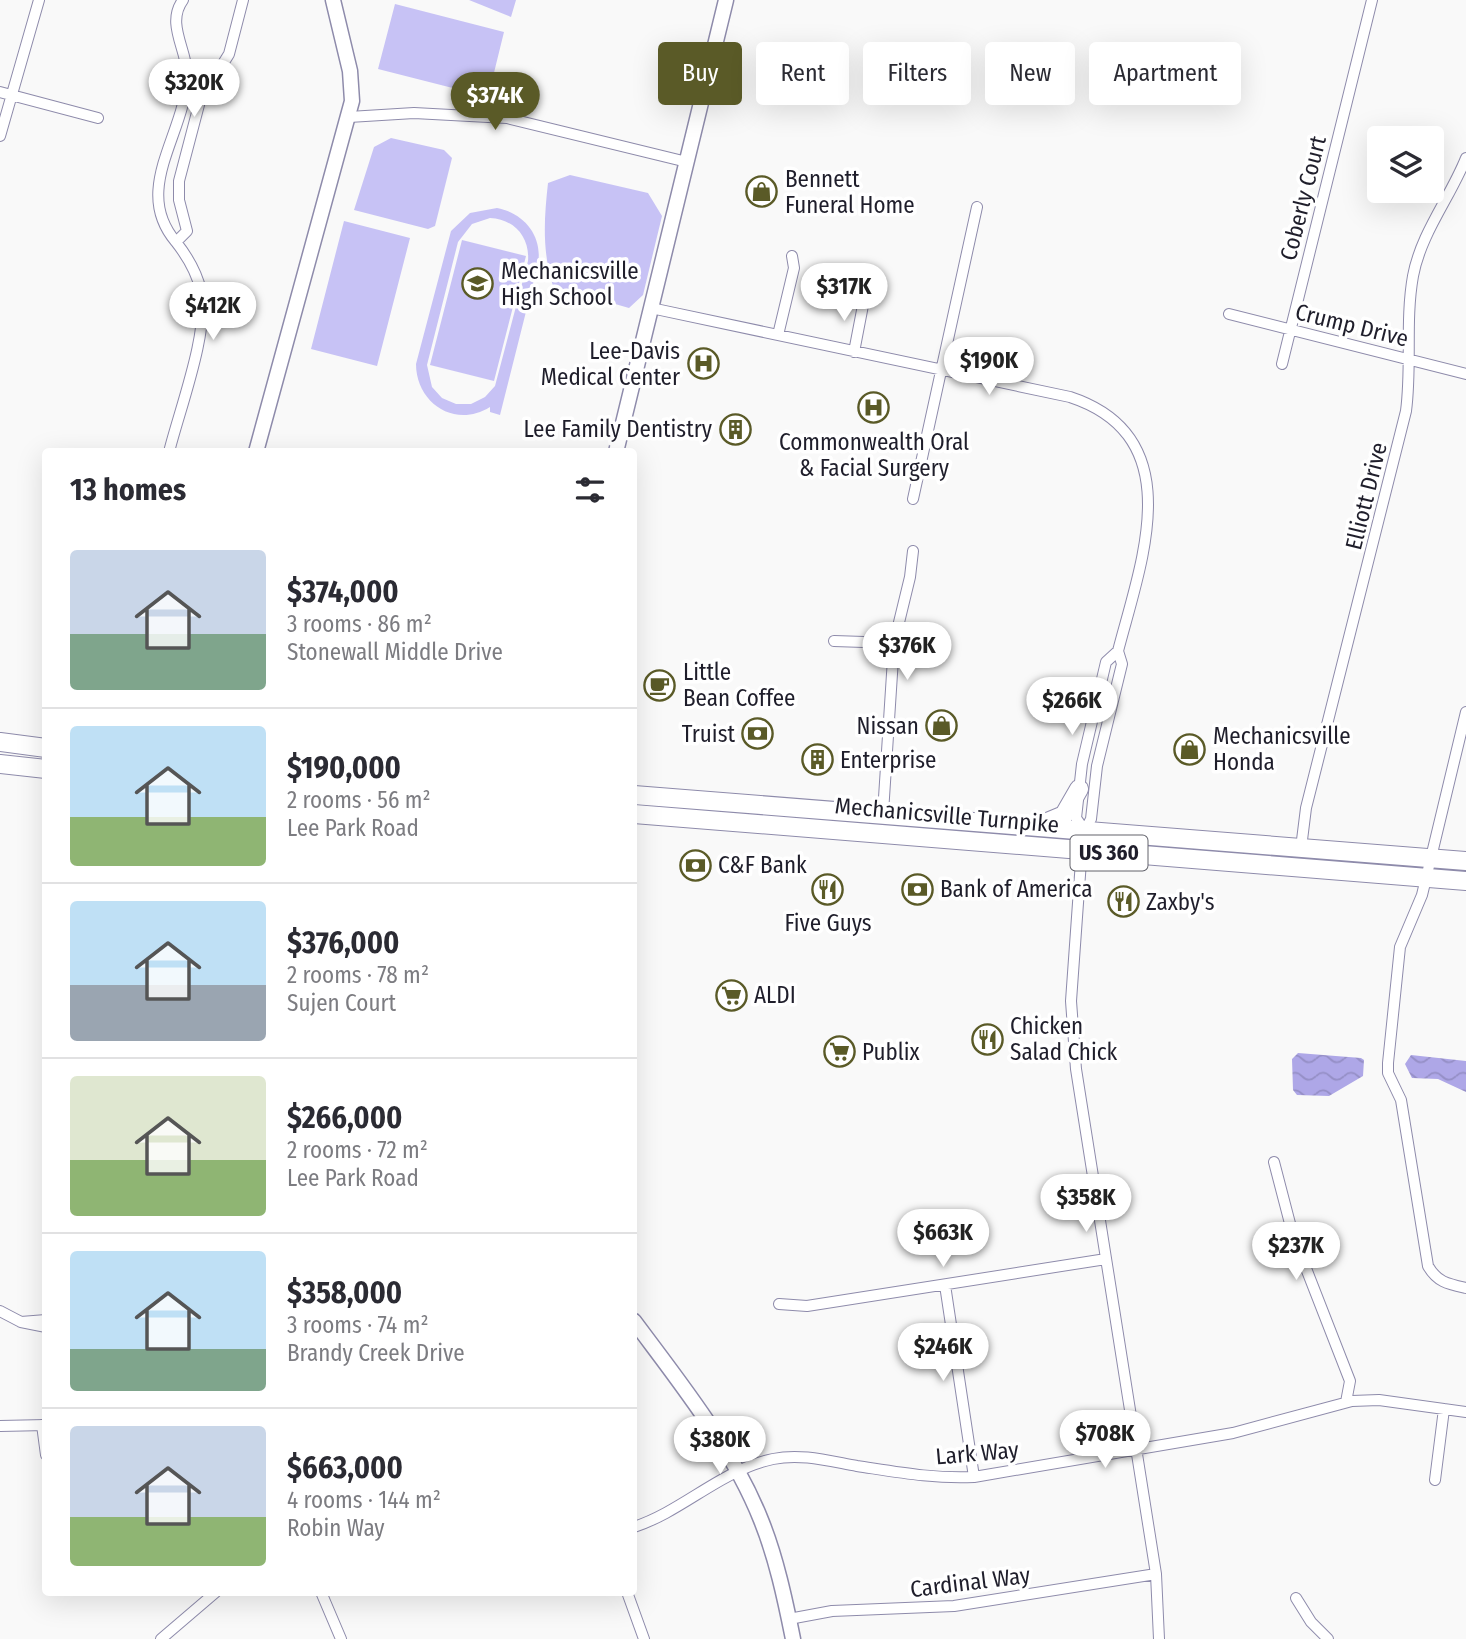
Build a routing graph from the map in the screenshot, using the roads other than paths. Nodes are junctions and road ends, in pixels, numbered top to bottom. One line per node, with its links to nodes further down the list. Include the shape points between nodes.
1 (39, 0): 8 (street)
2 (183, 0): 15 (street, via 176,24 187,66 185,90 157,193 163,224)
3 (243, 0): 15 (street, via 229,54 200,101 179,181 187,231)
4 (333, 0): 9 (main road, via 352,86)
5 (726, 0): 13 (main road)
6 (1372, 0): 20 (street, Coberly Court)
7 (0, 92): 8 (street)
8 (11, 95): 10 (street); 11 (street)
9 (349, 117): 13 (street, via 414,113 507,118); 28 (main road)
10 (98, 118)
11 (0, 136)
12 (1466, 158): 23 (street, Elliott Drive, via 1417,261 1410,300)
13 (687, 162): 18 (main road)
14 (977, 207): 25 (street)
15 (176, 242): 27 (street, via 201,291 202,319)
16 (792, 256): 21 (street, via 794,268)
17 (864, 300): 22 (street)
18 (651, 308): 21 (street); 29 (main road)
19 (1229, 314): 20 (street, Crump Drive)
20 (1290, 330): 23 (street, Crump Drive); 24 (street, Coberly Court)
21 (778, 335): 22 (street)
22 (854, 352): 25 (street)
23 (1411, 360): 26 (street, Crump Drive); 46 (street, Elliott Drive, via 1397,451 1306,808)
24 (1282, 364)
25 (942, 372): 30 (street); 34 (street, via 1083,402 1111,418 1135,445 1147,480 1150,513)
26 (1466, 374)
27 (170, 448)
28 (257, 448)
29 (617, 448)
30 (913, 499)
31 (913, 551): 33 (street)
32 (834, 641): 33 (street)
33 (894, 643): 42 (street)
34 (1118, 651): 40 (street, via 1106,662); 45 (street, via 1122,664)
35 (1466, 712): 48 (street)
36 (0, 742): 37 (highway)
37 (42, 747)
38 (0, 764): 39 (highway)
39 (42, 769)
40 (1079, 789): 44 (highway, via 1065,815); 45 (street, via 1076,818)
41 (637, 795): 42 (highway, Mechanicsville Turnpike / US 360)
42 (883, 813): 44 (highway, Mechanicsville Turnpike / US 360)
43 (637, 814): 47 (highway, Mechanicsville Turnpike / US 360)
44 (1031, 827): 45 (highway, Mechanicsville Turnpike / US 360)
45 (1085, 831): 46 (highway, Mechanicsville Turnpike / US 360); 47 (street)
46 (1301, 848): 48 (highway, Mechanicsville Turnpike / US 360)
47 (1082, 851): 50 (highway, Mechanicsville Turnpike / US 360); 53 (street, via 1072,1032)
48 (1430, 858): 49 (highway, Mechanicsville Turnpike / US 360); 50 (street)
49 (1466, 861)
50 (1424, 878): 51 (highway, Mechanicsville Turnpike / US 360); 55 (street, via 1418,907 1400,947 1388,1073 1401,1100 1427,1266 1441,1281)
51 (1466, 881)
52 (1274, 1162): 62 (street, via 1293,1235 1350,1381)
53 (1106, 1259): 54 (street); 67 (street)
54 (945, 1284): 56 (street, via 807,1306); 69 (street)
55 (1466, 1288)
56 (779, 1304)
57 (0, 1311): 59 (street)
58 (42, 1320): 59 (street)
59 (21, 1322): 61 (street)
60 (637, 1325): 68 (main road)
61 (42, 1326)
62 (1346, 1402): 63 (street, Lark Way, via 1379,1400); 67 (street, Lark Way, via 1233,1433)
63 (1444, 1409): 64 (street, Lark Way); 70 (street)
64 (1466, 1412)
65 (42, 1425): 66 (street)
66 (0, 1426)
67 (1136, 1449): 69 (street, Lark Way); 72 (street)
68 (738, 1471): 69 (street, Lark Way, via 775,1459 805,1457 934,1478); 71 (street, Lark Way); 77 (main road, via 768,1537)
69 (974, 1477)
70 (1435, 1480)
71 (637, 1526)
72 (1156, 1574): 77 (street, Cardinal Way, via 954,1606 832,1611); 82 (street)
73 (211, 1596): 78 (street)
74 (323, 1596): 79 (street)
75 (628, 1596): 80 (street)
76 (1296, 1598): 83 (street)
77 (789, 1619): 81 (main road)
78 (161, 1639)
79 (341, 1639)
80 (644, 1639)
81 (793, 1639)
82 (1159, 1639)
83 (1328, 1639)

